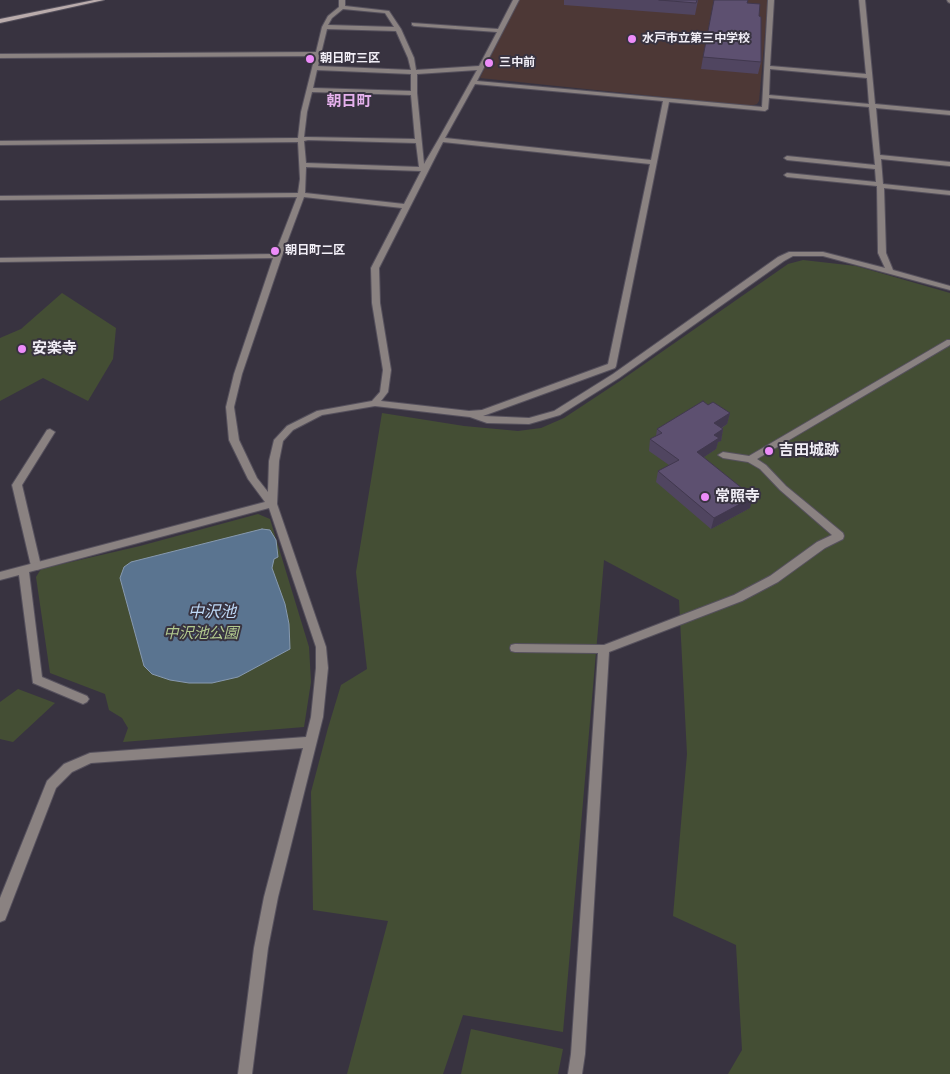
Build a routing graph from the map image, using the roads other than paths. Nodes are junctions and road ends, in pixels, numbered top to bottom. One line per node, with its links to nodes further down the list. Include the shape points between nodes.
1 (101, 0): 6 (main road)
2 (516, 0): 10 (street)
3 (771, 0): 13 (street)
4 (862, 0): 17 (street)
5 (342, 3): 8 (street); 9 (street, via 387,12)
6 (0, 20)
7 (414, 24): 10 (street)
8 (325, 27): 9 (street); 11 (street)
9 (398, 29): 16 (street)
10 (502, 31): 15 (street)
11 (317, 54): 12 (street); 14 (street)
12 (0, 56)
13 (767, 67): 17 (street); 21 (street)
14 (314, 68): 16 (street); 19 (street)
15 (481, 68): 16 (street); 18 (street)
16 (414, 72): 20 (street)
17 (869, 76): 23 (street)
18 (474, 82): 22 (street); 26 (street)
19 (310, 90): 20 (street); 25 (street)
20 (414, 93): 27 (street)
21 (765, 96): 22 (street, via 765,109); 23 (street)
22 (666, 100): 31 (street)
23 (872, 106): 24 (street); 29 (street)
24 (950, 113)
25 (301, 140): 27 (street); 28 (street); 33 (street)
26 (441, 140): 31 (street); 35 (street)
27 (420, 141): 35 (street, via 421,165)
28 (0, 143)
29 (877, 157): 32 (street); 34 (street)
30 (787, 158): 34 (street)
31 (654, 162): 48 (street, via 612,366 483,413)
32 (950, 164)
33 (302, 165): 35 (street); 39 (street)
34 (877, 167): 37 (street)
35 (425, 169): 41 (street)
36 (787, 175): 37 (street)
37 (880, 185): 38 (street); 44 (street, via 882,253)
38 (950, 193)
39 (301, 195): 40 (street); 41 (street); 42 (street)
40 (0, 198)
41 (407, 206): 47 (street, via 374,274 387,370 384,392)
42 (278, 256): 43 (street); 52 (street, via 230,407 234,440 253,480)
43 (0, 260)
44 (890, 272): 45 (street); 48 (street, via 823,254 792,254 557,413 529,421 487,420)
45 (950, 288)
46 (950, 342): 51 (street)
47 (375, 403): 48 (street); 52 (street, via 320,413 284,433 274,461)
48 (469, 414)
49 (50, 432): 53 (street, via 17,485)
50 (723, 455): 51 (street)
51 (750, 459): 57 (street, via 839,536 820,545 774,579 738,598)
52 (272, 504): 53 (street); 59 (street, via 321,647 317,717)
53 (36, 566): 54 (street)
54 (23, 569): 55 (street); 58 (street, via 37,680)
55 (0, 576)
56 (515, 648): 57 (street)
57 (604, 649): 62 (street)
58 (83, 698)
59 (310, 742): 60 (street, via 90,758 68,768 51,785); 61 (street, via 261,948)
60 (0, 915)
61 (245, 1074)
62 (575, 1074)

